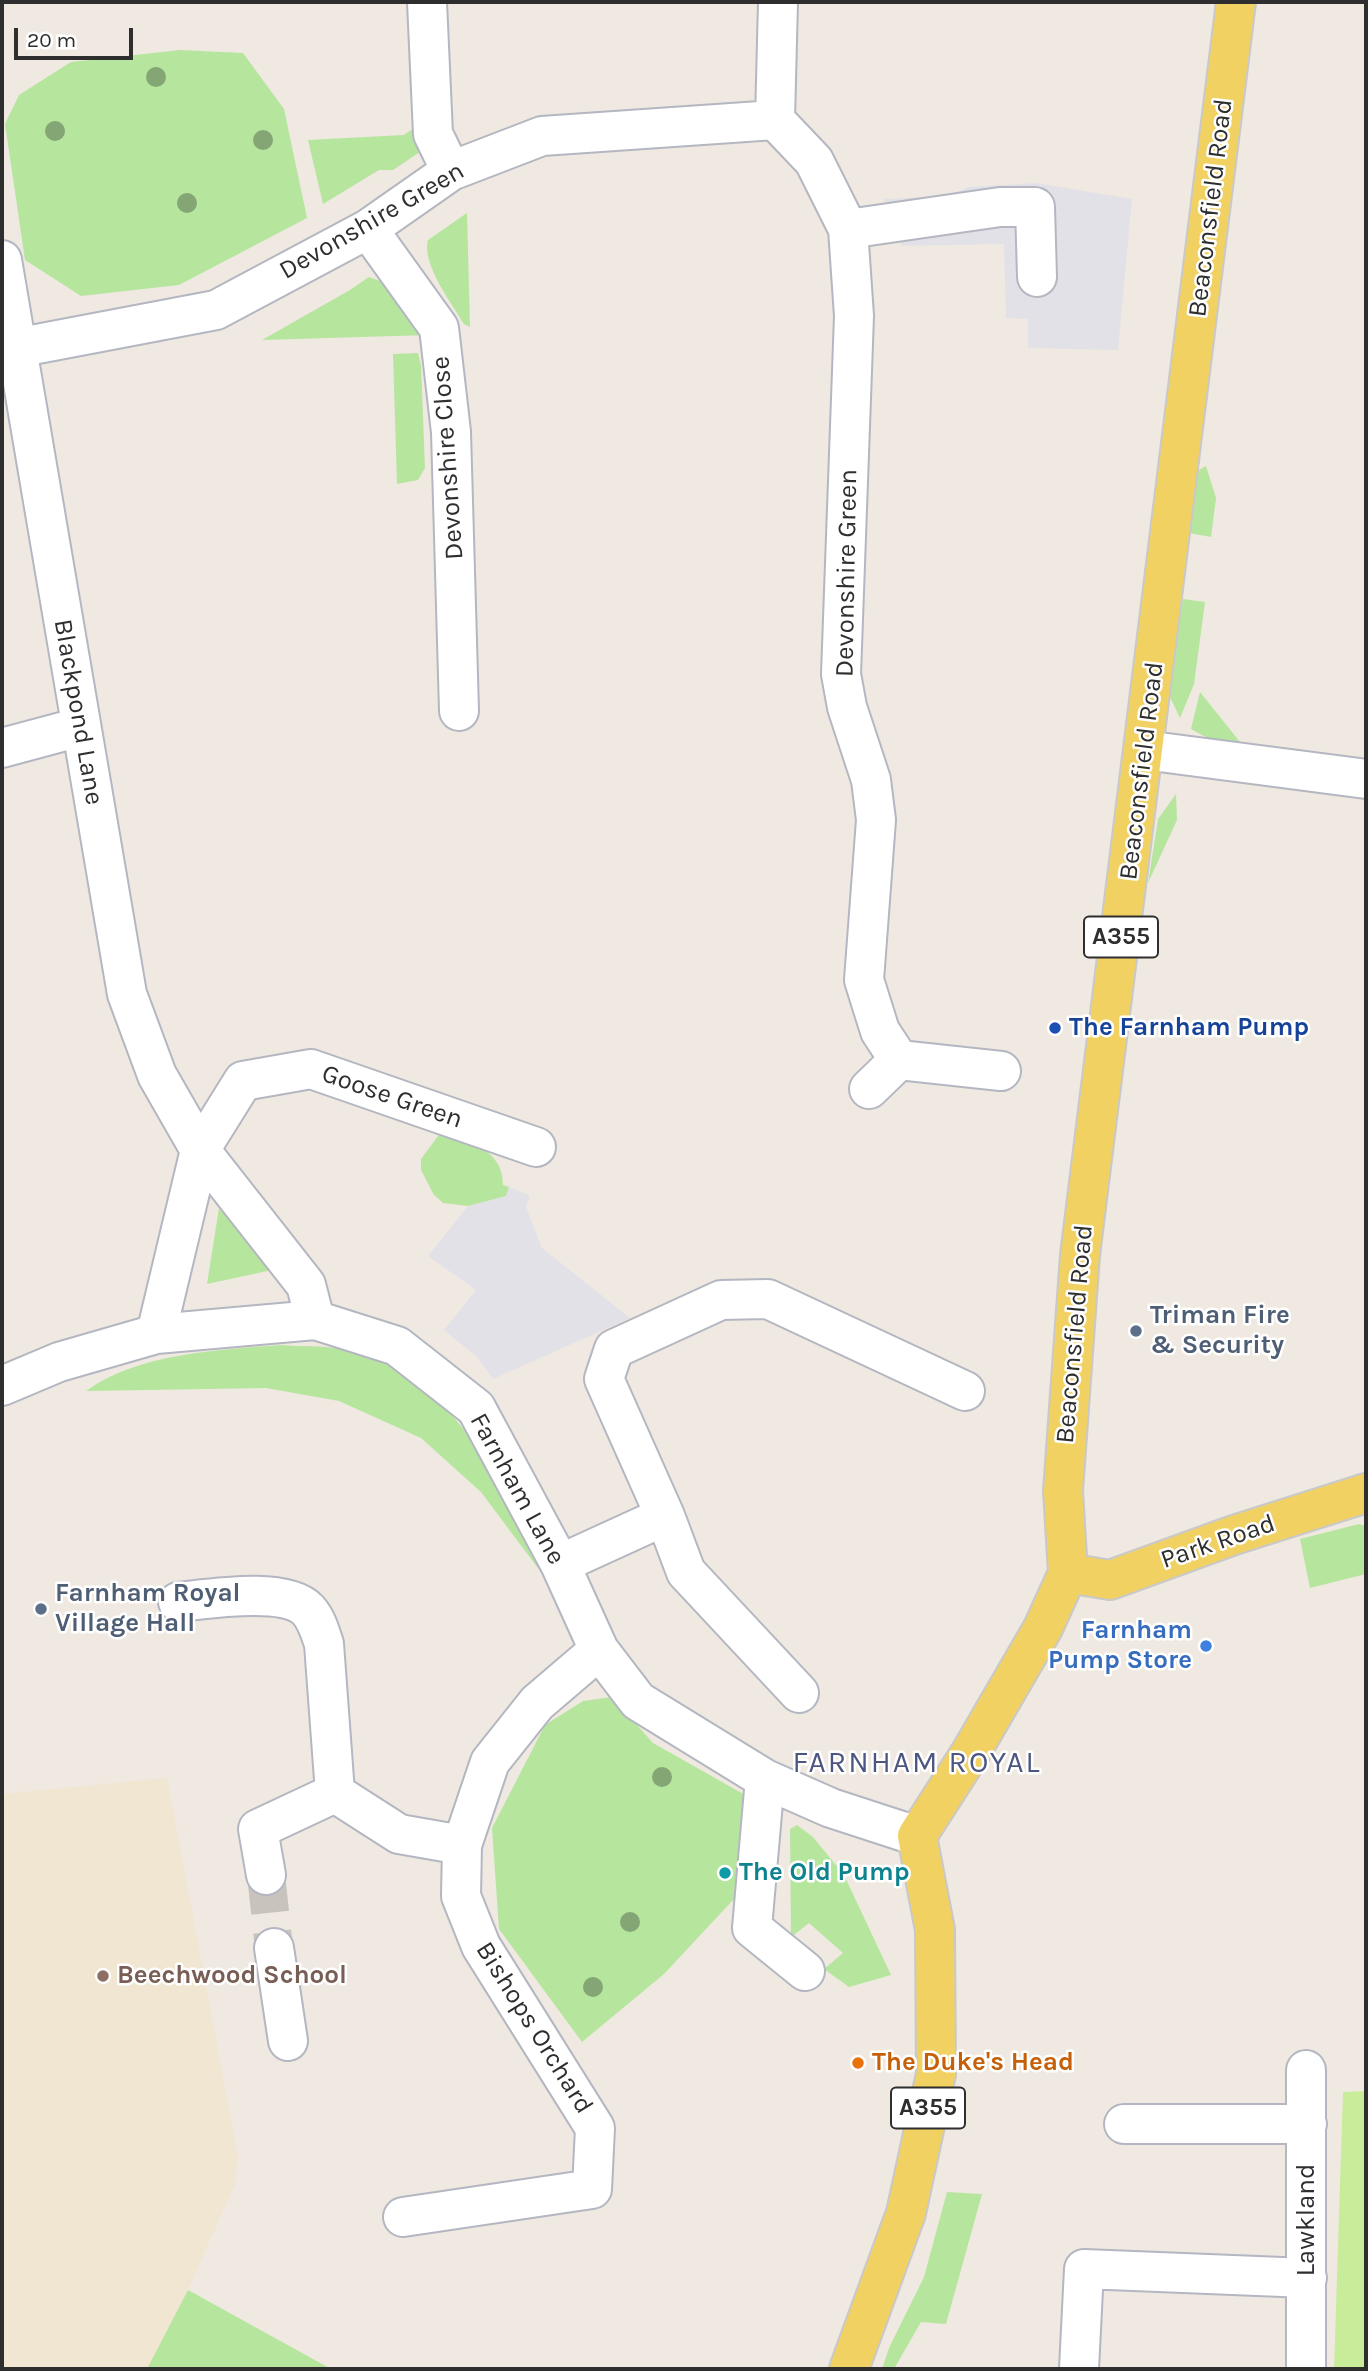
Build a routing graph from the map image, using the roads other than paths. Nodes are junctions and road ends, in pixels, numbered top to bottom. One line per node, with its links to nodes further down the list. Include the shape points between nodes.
1 (427, 2): 5 (street, via 433,134)
2 (778, 2): 4 (street)
3 (1236, 2): 14 (main road, Beaconsfield Road / A355)
4 (775, 120): 5 (street, Devonshire Green, via 542,136); 7 (street, Devonshire Green, via 814,161)
5 (451, 171): 6 (street, Devonshire Green)
6 (368, 229): 10 (street, Devonshire Green, via 216,310); 11 (street, Devonshire Close, via 439,328 451,432)
7 (848, 229): 9 (street, via 1000,207 1035,207); 16 (street, Devonshire Green, via 855,316 841,674 871,780 876,820 864,980 880,1031)
8 (2, 260): 10 (street, Blackpond Lane)
9 (1037, 277)
10 (16, 348): 12 (street, Blackpond Lane)
11 (459, 711)
12 (80, 727): 13 (street); 20 (street, Blackpond Lane, via 127,993 157,1075)
13 (2, 748)
14 (1144, 750): 15 (street); 28 (main road, Beaconsfield Road / A355, via 1080,1255 1063,1491)
15 (1366, 779)
16 (899, 1060): 17 (street); 18 (street)
17 (1001, 1071)
18 (869, 1088)
19 (536, 1147): 20 (street, Goose Green, via 311,1069 243,1080)
20 (200, 1150): 21 (street, Blackpond Lane, via 306,1285); 22 (street)
21 (315, 1320): 22 (street, Farnham Lane); 27 (street, Farnham Lane, via 397,1346 476,1408)
22 (156, 1334): 23 (street, Farnham Lane, via 59,1362)
23 (2, 1386)
24 (965, 1391): 26 (street, via 768,1299 721,1300 614,1349 604,1379)
25 (1366, 1493): 28 (main road, Park Road, via 1110,1580)
26 (665, 1516): 27 (street); 31 (street, via 686,1572)
27 (560, 1564): 30 (street, Farnham Lane)
28 (1068, 1573): 34 (main road, Beaconsfield Road / A355, via 1043,1628)
29 (178, 1602): 33 (street, via 259,1595 306,1607 324,1644)
30 (599, 1650): 32 (street, Farnham Lane, via 638,1701); 35 (street, Bishops Orchard, via 537,1703 490,1762)
31 (799, 1693)
32 (765, 1779): 34 (street, Farnham Lane, via 831,1808); 38 (street, via 752,1928)
33 (335, 1793): 35 (street, via 399,1834); 36 (street, via 258,1829)
34 (917, 1836): 45 (main road, A355, via 935,1930 936,2074 906,2213)
35 (462, 1845): 43 (street, Bishops Orchard, via 461,1896 481,1946 595,2128 592,2189)
36 (266, 1875)
37 (274, 1948): 39 (street)
38 (805, 1971)
39 (288, 2041)
40 (1306, 2070): 42 (street, Lawkland)
41 (1124, 2124): 42 (street)
42 (1307, 2124): 44 (street, Lawkland)
43 (403, 2217)
44 (1307, 2278): 46 (street, via 1084,2269); 47 (street, Lawkland)
45 (849, 2369)
46 (1079, 2369)
47 (1306, 2369)

